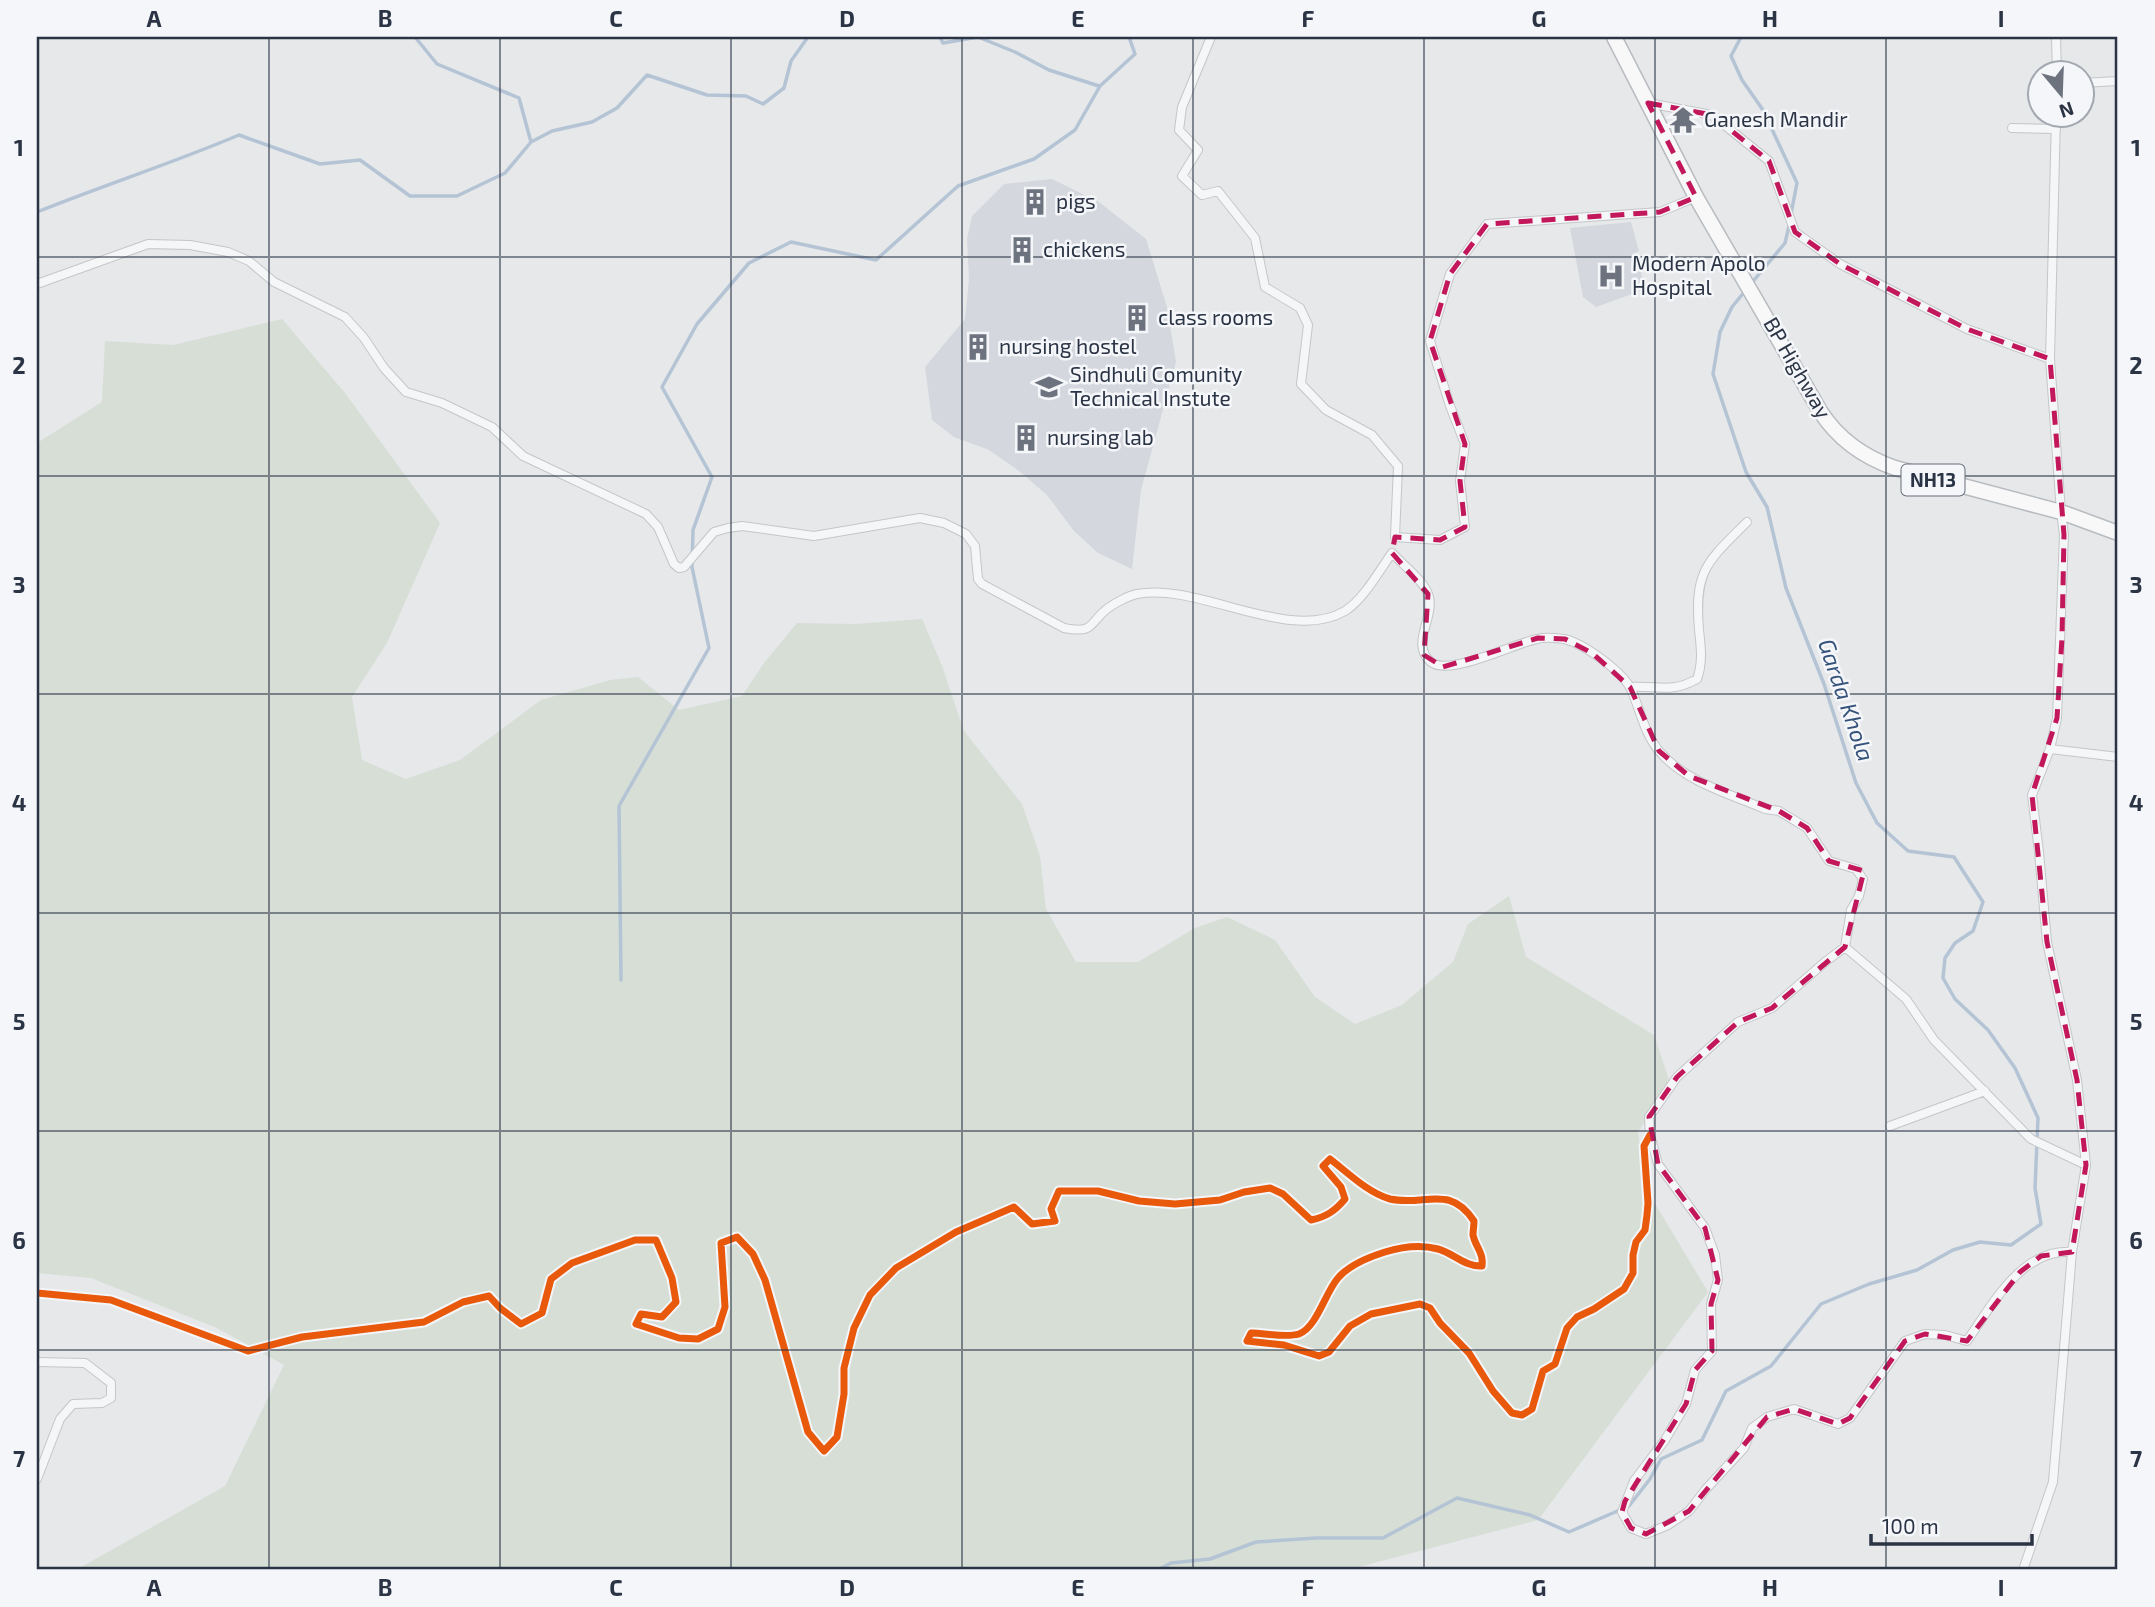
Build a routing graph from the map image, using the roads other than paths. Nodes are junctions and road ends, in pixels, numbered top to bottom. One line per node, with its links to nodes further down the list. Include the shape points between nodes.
1 (1211, 37): 17 (street, via 1182,107 1179,130 1198,150 1182,176 1202,195 1218,191 1255,237 1265,287 1300,308 1308,325 1301,384 1326,410 1372,435 1398,466)
2 (1614, 37): 7 (highway, BP Highway / NH13)
3 (2056, 37): 4 (street)
4 (2057, 60)
5 (2118, 81): 6 (street)
6 (2096, 82)
7 (1648, 103): 11 (highway, BP Highway / NH13); 13 (street, via 1712,115 1769,161 1795,232 1840,264 1967,329)
8 (2012, 128): 9 (street)
9 (2025, 128)
10 (2056, 130): 13 (street)
11 (1696, 197): 14 (highway, BP Highway / NH13, via 1828,424 1849,445 1878,462); 17 (street, via 1660,212 1487,224 1450,274 1430,341 1465,444 1460,481 1465,527 1440,540)
12 (37, 284): 18 (street, via 148,244 190,245 249,261 274,282 345,317 406,392 492,427 523,456 646,513 679,568 714,532 728,528 814,536 920,518 966,534 975,546 982,584 1064,628 1077,630 1089,628 1107,608 1135,594 1174,593 1296,621 1328,618 1347,610)
13 (2050, 359): 14 (street)
14 (2061, 512): 16 (highway, BP Highway / NH13); 20 (street, via 2062,638 2057,718)
15 (1747, 522): 19 (street, via 1712,557 1703,575 1697,597 1701,650 1697,679 1674,689)
16 (2118, 533)
17 (1395, 537): 18 (street)
18 (1392, 553): 19 (street, via 1428,594 1430,609 1422,642 1424,654 1433,664 1464,663 1538,638 1565,639 1592,653)
19 (1630, 687): 22 (street, via 1659,751 1689,776 1779,811 1807,828 1829,861 1856,869 1863,879 1851,910)
20 (2050, 749): 21 (street); 26 (street, via 2032,795 2047,942 2077,1080)
21 (2118, 757)
22 (1845, 947): 23 (street, via 1906,999 1934,1040); 25 (street, via 1772,1008 1738,1022 1677,1077 1650,1117)
23 (1985, 1091): 24 (street); 26 (street, via 2031,1139)
24 (1890, 1126)
25 (1650, 1135): 27 (street, via 1658,1164 1705,1228 1716,1255 1718,1280 1711,1304 1712,1351 1695,1370 1685,1404 1665,1440 1633,1481 1625,1501 1622,1513 1631,1528 1646,1534 1689,1511 1744,1448 1752,1428 1767,1417 1794,1409 1838,1424 1850,1418 1905,1341 1925,1334 1967,1341 2020,1272 2041,1256); 28 (street, via 1644,1146 1647,1215 1645,1230 1636,1242 1633,1273 1624,1289 1567,1328 1555,1364 1544,1371 1532,1409 1522,1415 1512,1413 1469,1353 1430,1308 1420,1304 1371,1314 1350,1326 1329,1352 1319,1356 1284,1345 1247,1341 1251,1334 1288,1335 1305,1330 1340,1275 1385,1252 1412,1246 1438,1249 1472,1266 1482,1266 1473,1238 1474,1222 1459,1203 1390,1199 1330,1159 1323,1166 1345,1199 1324,1217 1311,1220 1270,1188 1220,1200 1175,1204 1098,1191 1059,1191 1051,1209 1055,1221 1032,1224 1014,1207 956,1232 897,1268 870,1295 854,1328 844,1368 837,1437 824,1451 808,1432 765,1280 753,1254 737,1237 721,1243 724,1307 719,1329 698,1339 636,1324 641,1314 662,1317 676,1302 672,1278 656,1240 635,1240 572,1263 551,1279 542,1313 521,1324 489,1296 463,1302 424,1322 302,1337 248,1351 111,1300)
26 (2086, 1164): 27 (street)
27 (2072, 1252): 31 (street, via 2053,1482)
28 (37, 1293)
29 (37, 1362): 30 (street, via 85,1363 111,1383 111,1398 74,1404 60,1419)
30 (37, 1479)
31 (2023, 1570)

